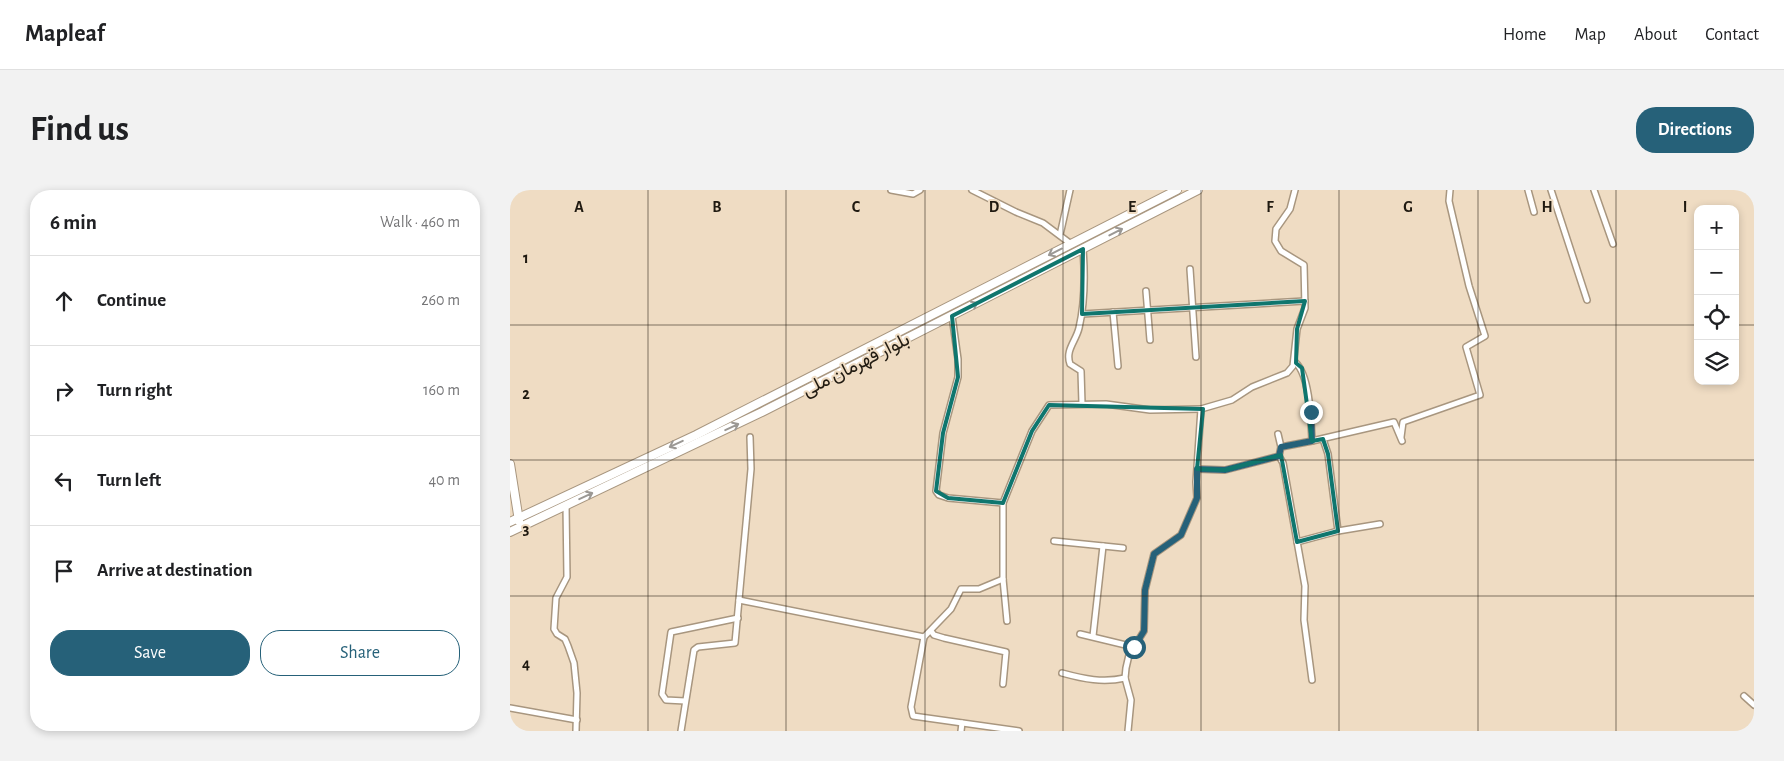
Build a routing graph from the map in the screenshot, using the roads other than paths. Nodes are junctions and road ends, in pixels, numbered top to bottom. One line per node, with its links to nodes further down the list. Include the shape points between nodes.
1 (891, 190): 2 (street, via 913,194)
2 (920, 190)
3 (972, 190): 13 (street, via 1043,222)
4 (1070, 190): 13 (street)
5 (1177, 190): 14 (highway, بلوار قهرمان ملی)
6 (1198, 190): 16 (highway, بلوار قهرمان ملی, one-way to 6)
7 (1295, 190): 20 (street, via 1290,209 1276,229 1275,241 1280,251 1304,265)
8 (1450, 190): 34 (street, via 1449,201 1469,286 1485,336 1466,347 1480,395 1403,422 1402,439 1394,422)
9 (1528, 190): 12 (street)
10 (1551, 190): 19 (street)
11 (1594, 190): 15 (street)
12 (1534, 212)
13 (1060, 235): 14 (street)
14 (1071, 244): 42 (highway, بلوار قهرمان ملی, one-way to 42, via 696,435)
15 (1614, 244)
16 (1083, 249): 24 (street); 25 (highway, بلوار قهرمان ملی, one-way to 16)
17 (1190, 269): 21 (street)
18 (1146, 291): 22 (street)
19 (1587, 300)
20 (1305, 301): 21 (street); 28 (street, via 1297,329)
21 (1194, 308): 22 (street); 27 (street)
22 (1147, 309): 23 (street); 26 (street)
23 (1113, 312): 24 (street); 29 (street)
24 (1082, 314): 30 (street, via 1078,333 1068,352 1070,364 1081,372)
25 (952, 316): 40 (street, via 958,376 943,433 936,491 948,498); 41 (highway, بلوار قهرمان ملی, one-way to 25, via 762,412)
26 (1150, 340)
27 (1196, 357)
28 (1295, 362): 31 (street, via 1287,373 1252,387 1232,400); 35 (street, via 1302,368 1311,412)
29 (1118, 366)
30 (1082, 404): 31 (street, via 1150,410); 40 (street, via 1049,404 1032,431)
31 (1201, 409): 39 (street)
32 (1278, 434): 36 (street)
33 (750, 437): 53 (street, via 751,469)
34 (1323, 439): 35 (street); 46 (street, via 1328,454)
35 (1312, 441): 36 (street)
36 (1281, 447): 37 (street)
37 (1279, 456): 39 (street, via 1225,470); 49 (street)
38 (510, 464): 42 (highway)
39 (1197, 469): 60 (street, via 1197,498 1181,535 1160,548 1152,560 1145,590 1144,631)
40 (1003, 503): 52 (street)
41 (566, 505): 45 (highway, بلوار قهرمان ملی); 69 (street, via 567,577 556,598 554,629 565,640 574,664)
42 (518, 518): 43 (highway, بلوار قهرمان ملی); 45 (highway)
43 (510, 522)
44 (1380, 524): 46 (street)
45 (522, 526): 47 (highway, بلوار قهرمان ملی)
46 (1338, 531): 49 (street)
47 (510, 532)
48 (1054, 541): 50 (street)
49 (1297, 542): 63 (street, via 1305,586 1304,620)
50 (1103, 546): 51 (street); 58 (street)
51 (1123, 548)
52 (1003, 579): 55 (street); 56 (street, via 979,589 961,589 951,609)
53 (739, 600): 54 (street); 59 (street)
54 (738, 618): 66 (street, via 734,643 694,650); 66 (street, via 671,632 662,694 666,700)
55 (1008, 621)
56 (931, 631): 59 (street); 64 (street, via 944,638 1006,652)
57 (1080, 634): 58 (street)
58 (1093, 636): 60 (street)
59 (924, 637): 70 (street, via 911,707 913,716)
60 (1134, 647): 62 (street, via 1128,660)
61 (1062, 673): 62 (street, via 1082,679 1110,681)
62 (1126, 678): 75 (street, via 1131,700)
63 (1312, 680)
64 (1003, 684)
65 (1744, 696): 67 (street)
66 (685, 702): 72 (street)
67 (1754, 705)
68 (510, 708): 69 (street)
69 (577, 720): 71 (street)
70 (962, 723): 73 (street); 74 (street)
71 (576, 731)
72 (681, 731)
73 (961, 731)
74 (1019, 731)
75 (1128, 731)

